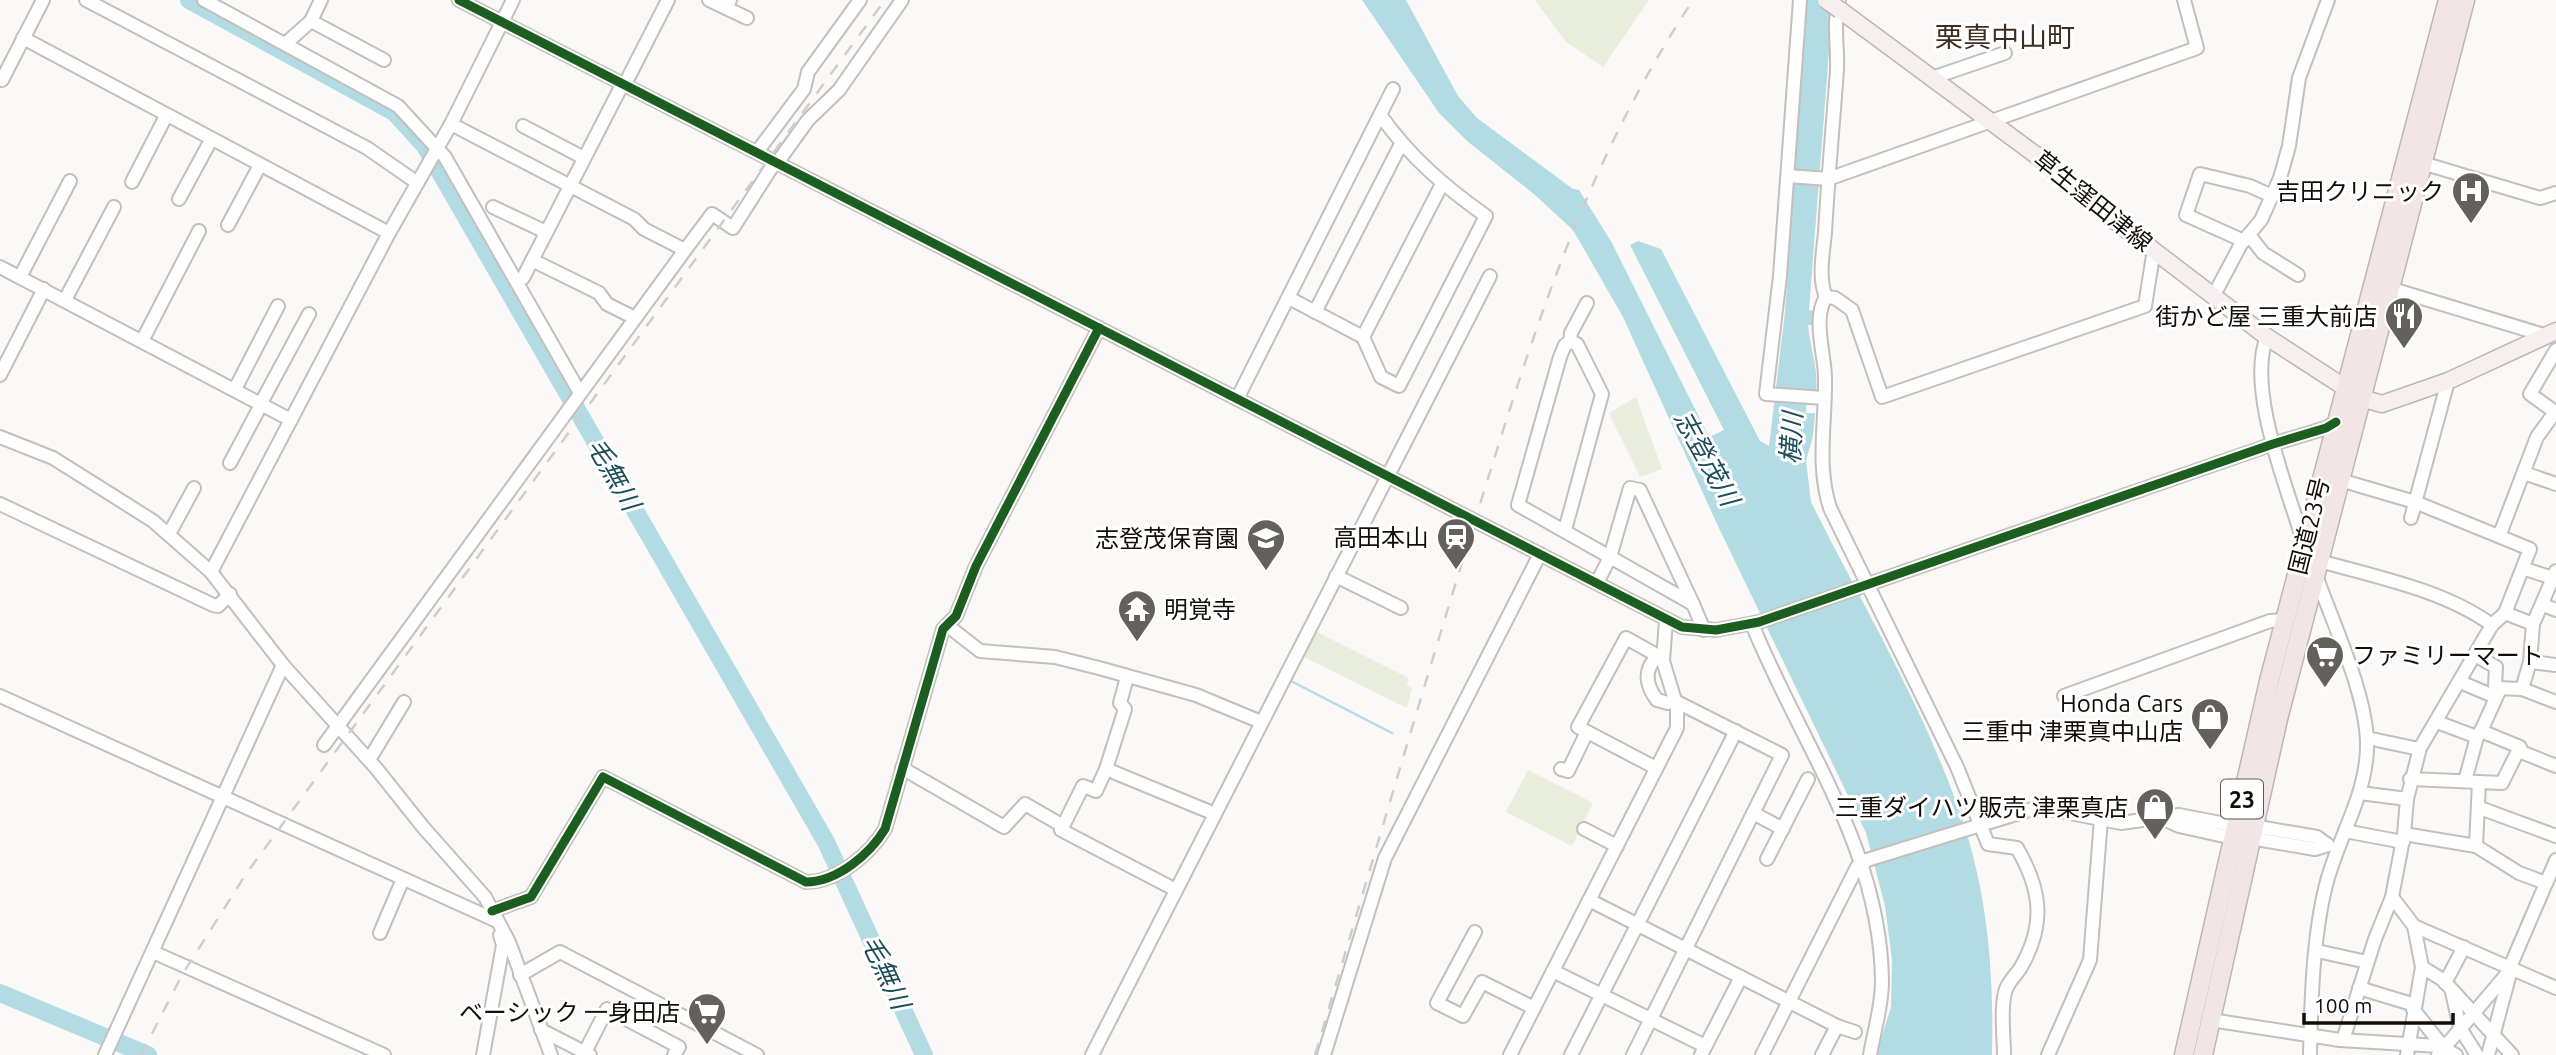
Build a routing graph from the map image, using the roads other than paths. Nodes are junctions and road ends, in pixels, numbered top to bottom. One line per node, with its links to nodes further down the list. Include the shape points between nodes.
1 (43, 0): 22 (street)
2 (86, 0): 49 (street, via 367,148)
3 (204, 0): 23 (street)
4 (321, 0): 20 (street)
5 (459, 0): 21 (street)
6 (513, 0): 21 (street)
7 (668, 0): 28 (street)
8 (709, 0): 17 (street)
9 (860, 0): 29 (street, via 808,72)
10 (902, 0): 31 (street, via 839,90)
11 (1800, 0): 45 (street)
12 (1826, 0): 18 (main road, 草生窪田津線, bridge)
13 (2184, 0): 34 (street, via 2197,48)
14 (2328, 0): 53 (street, via 2299,78 2289,146)
15 (2448, 0): 91 (highway, 国道23号 / 23)
16 (2465, 0): 43 (highway, 国道23号 / 23)
17 (728, 4): 19 (street)
18 (1840, 5): 26 (main road, 草生窪田津線); 46 (street, via 1835,16 1837,69)
19 (747, 18)
20 (311, 21): 23 (street); 25 (street)
21 (502, 22): 28 (street); 35 (street)
22 (23, 38): 27 (street); 32 (street)
23 (285, 44): 39 (street, via 398,106)
24 (2005, 53): 26 (street)
25 (384, 60)
26 (1932, 78): 34 (main road, 草生窪田津線)
27 (2, 80)
28 (624, 83): 40 (street); 41 (street)
29 (804, 89): 31 (street); 40 (street)
30 (1393, 89): 33 (street)
31 (823, 103): 42 (street)
32 (166, 116): 37 (street); 48 (street)
33 (1381, 116): 38 (street); 74 (street)
34 (1989, 119): 46 (street); 62 (main road, 草生窪田津線)
35 (451, 124): 39 (street); 51 (street)
36 (523, 127): 41 (street)
37 (211, 140): 44 (street); 54 (street)
38 (1401, 144): 50 (street); 78 (street)
39 (437, 149): 49 (street); 92 (street)
40 (757, 152): 42 (street)
41 (584, 158): 51 (street)
42 (776, 162): 63 (street, via 733,228 712,214); 81 (street)
43 (2422, 163): 52 (street, via 2540,198); 70 (highway, 国道23号 / 23)
44 (260, 165): 57 (street); 60 (street)
45 (1787, 176): 46 (street); 93 (street, via 1766,394)
46 (1828, 179): 73 (street, via 1823,263)
47 (69, 181): 67 (street)
48 (132, 182)
49 (416, 182): 60 (street)
50 (1442, 184): 83 (street); 83 (street, via 1486,216 1399,386 1381,377)
51 (570, 186): 59 (street); 63 (street)
52 (2556, 193)
53 (2272, 196): 61 (street); 61 (street, via 2200,174 2186,215)
54 (179, 200)
55 (493, 206): 59 (street)
56 (114, 207): 75 (street)
57 (228, 225)
58 (200, 231): 85 (street)
59 (546, 232): 64 (street)
60 (388, 233): 97 (street)
61 (2246, 238): 66 (street); 72 (street)
62 (2154, 249): 72 (main road, 草生窪田津線); 73 (street, via 2145,306 1882,397 1852,310)
63 (685, 250): 80 (street)
64 (532, 260): 69 (street); 80 (street, via 599,293 607,304)
65 (0, 267): 67 (street)
66 (2298, 275)
67 (20, 276): 71 (street)
68 (1490, 276): 103 (street)
69 (523, 278)
70 (2389, 288): 82 (street); 94 (highway, 国道23号 / 23)
71 (44, 289): 75 (street); 88 (street)
72 (2214, 295): 84 (main road, 草生窪田津線)
73 (1826, 297): 93 (street, via 1821,327)
74 (1289, 299): 78 (street); 95 (street)
75 (65, 300): 85 (street)
76 (1587, 303): 86 (street)
77 (278, 306): 90 (street)
78 (1315, 312): 83 (street)
79 (309, 314): 96 (street)
80 (635, 318): 92 (street)
81 (1099, 328): 95 (street); 134 (street)
82 (2551, 333): 89 (main road)
83 (1363, 337)
84 (2267, 337): 91 (main road, 草生窪田津線); 100 (street, via 2261,352 2261,376)
85 (142, 341): 90 (street)
86 (1570, 342): 110 (street, via 1577,344 1602,394); 110 (street, via 1560,357 1518,505)
87 (2556, 350): 102 (street, via 2530,394 2555,412 2537,437)
88 (0, 375)
89 (2448, 381): 94 (main road, via 2382,404); 107 (street)
90 (235, 389): 96 (street)
91 (2344, 389): 94 (main road, 草生窪田津線); 98 (highway, 国道23号 / 23)
92 (580, 394): 152 (street)
93 (1824, 398): 122 (street, via 1823,488)
94 (2361, 398): 104 (highway, 国道23号 / 23)
95 (1237, 399): 103 (street)
96 (261, 403): 97 (street); 101 (street)
97 (291, 420): 118 (street)
98 (2336, 422): 100 (street); 130 (highway, 国道23号 / 23)
99 (0, 437): 112 (street, via 63,464)
100 (2273, 444): 111 (street); 122 (street)
101 (230, 463)
102 (2524, 473): 105 (street); 113 (street)
103 (1387, 476): 114 (street); 120 (street)
104 (2340, 480): 107 (street); 116 (highway, 国道23号 / 23)
105 (2556, 484)
106 (194, 488): 112 (street)
107 (2415, 502): 109 (street); 113 (street)
108 (0, 504): 123 (street, via 213,606)
109 (2411, 518)
110 (1565, 530): 115 (street)
111 (2300, 531)
112 (169, 534): 118 (street)
113 (2500, 534): 117 (street, via 2530,549)
114 (1540, 554): 121 (street); 240 (street, via 1385,858)
115 (1610, 557): 121 (street); 124 (street); 124 (street, via 1630,488 1640,490)
116 (2318, 568): 133 (street, via 2426,594); 156 (street, via 2364,710); 182 (highway, 国道23号 / 23)
117 (2525, 569): 119 (street); 128 (street)
118 (211, 572): 123 (street)
119 (2555, 575): 125 (street)
120 (1336, 576): 126 (street); 150 (street)
121 (1597, 583): 129 (street)
122 (1866, 586): 131 (street); 177 (street, via 1957,767)
123 (230, 594): 139 (street)
124 (1693, 604): 135 (street)
125 (2543, 605): 127 (street); 132 (street)
126 (1401, 608)
127 (2556, 610)
128 (2505, 613): 132 (street); 133 (street)
129 (1666, 620): 135 (street); 137 (street)
130 (2285, 620): 146 (street, via 2270,621); 182 (highway, 国道23号 / 23)
131 (1756, 623): 135 (street); 190 (street)
132 (2533, 624): 138 (street)
133 (2492, 625): 136 (street)
134 (948, 626): 141 (street, via 980,651 1055,657); 163 (street, via 943,629)
135 (1704, 630)
136 (2475, 655): 142 (street); 144 (street, via 2496,667)
137 (1662, 658): 147 (street); 147 (street, via 1651,663 1649,685 1662,703); 154 (street, via 1626,638 1578,727)
138 (2530, 662): 140 (street); 143 (street)
139 (283, 665): 152 (street); 171 (street)
140 (2556, 665)
141 (1128, 677): 150 (street, via 1196,695); 165 (street, via 1120,703 1125,709)
142 (2460, 682): 144 (street); 151 (street)
143 (2522, 690): 144 (street); 149 (street)
144 (2498, 693): 155 (street)
145 (0, 696): 171 (street)
146 (2064, 696)
147 (1675, 701): 153 (street); 164 (street, via 1677,728)
148 (404, 702): 160 (street)
149 (2556, 702)
150 (1261, 722): 175 (street)
151 (2437, 722): 155 (street); 158 (street)
152 (337, 728): 157 (street); 160 (street)
153 (1736, 731): 174 (street, via 1783,755); 197 (street)
154 (1587, 732): 162 (street); 164 (street)
155 (2479, 734): 159 (street, via 2520,747); 168 (street)
156 (2367, 738): 158 (street); 170 (street)
157 (324, 745)
158 (2419, 749): 167 (street)
159 (2519, 751): 161 (street); 169 (street, via 2502,783)
160 (369, 760): 196 (street, via 485,897)
161 (2556, 766)
162 (1572, 767)
163 (902, 768): 178 (street, via 1004,827 1025,804); 196 (street, via 885,829 862,858 811,882 603,777 536,892)
164 (1656, 768): 185 (street)
165 (1106, 769): 175 (street); 178 (street, via 1096,791 1083,786)
166 (1808, 779): 179 (street)
167 (2410, 779): 168 (street); 172 (street)
168 (2465, 781): 169 (street)
169 (2479, 782): 173 (street)
170 (2360, 793): 172 (street); 181 (street)
171 (223, 796): 191 (street); 205 (street)
172 (2407, 799): 184 (street)
173 (2480, 808): 183 (street); 187 (street)
174 (1753, 813): 179 (street); 203 (street)
175 (1215, 814): 193 (street)
176 (2101, 819): 177 (street, via 2039,807); 182 (street, via 2121,823 2164,819 2179,826); 248 (street, via 2090,960)
177 (1980, 825): 190 (street); 247 (street, via 1988,845 2017,848 2039,899 2032,939 2006,990)
178 (1063, 826): 193 (street, via 1061,830)
179 (1783, 829): 188 (street)
180 (1584, 830): 185 (street)
181 (2345, 831): 184 (street); 186 (street)
182 (2243, 832): 186 (street, via 2317,837); 221 (highway, 国道23号 / 23); 249 (highway, 国道23号 / 23)
183 (2556, 836)
184 (2404, 838): 187 (street); 194 (street)
185 (1617, 846): 195 (street)
186 (2333, 846): 204 (street)
187 (2476, 846): 192 (street, via 2519,873)
188 (1767, 859)
189 (2556, 860): 192 (street)
190 (1865, 862): 216 (street, via 1857,867); 246 (street, via 1882,982)
191 (403, 879): 196 (street); 200 (street)
192 (2546, 883): 208 (street)
193 (1176, 890): 239 (street)
194 (2392, 897): 198 (street); 206 (street)
195 (1589, 900): 197 (street); 209 (street)
196 (495, 916): 201 (street)
197 (1638, 925): 203 (street); 215 (street)
198 (2414, 926): 202 (street); 207 (street)
199 (1475, 932): 218 (street, via 1437,1003 1463,1017 1482,982)
200 (380, 933)
201 (506, 943): 210 (street); 235 (street)
202 (2464, 947): 208 (street); 212 (street)
203 (1685, 949): 211 (street); 220 (street)
204 (2317, 951): 206 (street); 227 (street)
205 (153, 952): 232 (street); 234 (street)
206 (2367, 962): 213 (street)
207 (2422, 967): 212 (street); 217 (street)
208 (2511, 967): 214 (street); 219 (street); 226 (street)
209 (1553, 971): 215 (street); 218 (street)
210 (520, 975): 224 (street); 238 (street, via 561,952)
211 (1741, 977): 216 (street); 230 (street)
212 (2449, 987): 219 (street); 223 (street)
213 (2359, 988): 217 (street); 228 (street)
214 (2556, 988)
215 (1602, 995): 220 (street); 242 (street)
216 (1789, 1002): 222 (street); 244 (street)
217 (2414, 1007): 229 (street); 231 (street)
218 (1534, 1008): 241 (street)
219 (2474, 1012): 223 (street); 226 (street)
220 (1651, 1020): 230 (street); 243 (street)
221 (2211, 1020): 227 (street); 250 (highway, 国道23号 / 23)
222 (1837, 1026): 225 (street); 245 (street)
223 (2460, 1028): 231 (street); 253 (street)
224 (541, 1030): 233 (street); 236 (street)
225 (1854, 1032)
226 (2494, 1032): 254 (street); 255 (street)
227 (2311, 1036): 228 (street); 251 (street)
228 (2343, 1040): 229 (street)
229 (2408, 1049): 231 (street)
230 (1703, 1051)
231 (2441, 1051): 252 (street)
232 (106, 1053)
233 (588, 1054): 237 (street, via 607,1009 679,1047)
234 (384, 1055)
235 (484, 1055)
236 (551, 1055)
237 (674, 1055)
238 (757, 1055)
239 (1092, 1055)
240 (1324, 1055)
241 (1510, 1055)
242 (1572, 1055)
243 (1633, 1055)
244 (1762, 1055)
245 (1822, 1055)
246 (1870, 1055)
247 (2004, 1055)
248 (2048, 1055)
249 (2183, 1055)
250 (2203, 1055)
251 (2310, 1055)
252 (2456, 1055)
253 (2477, 1055)
254 (2488, 1055)
255 (2512, 1055)

